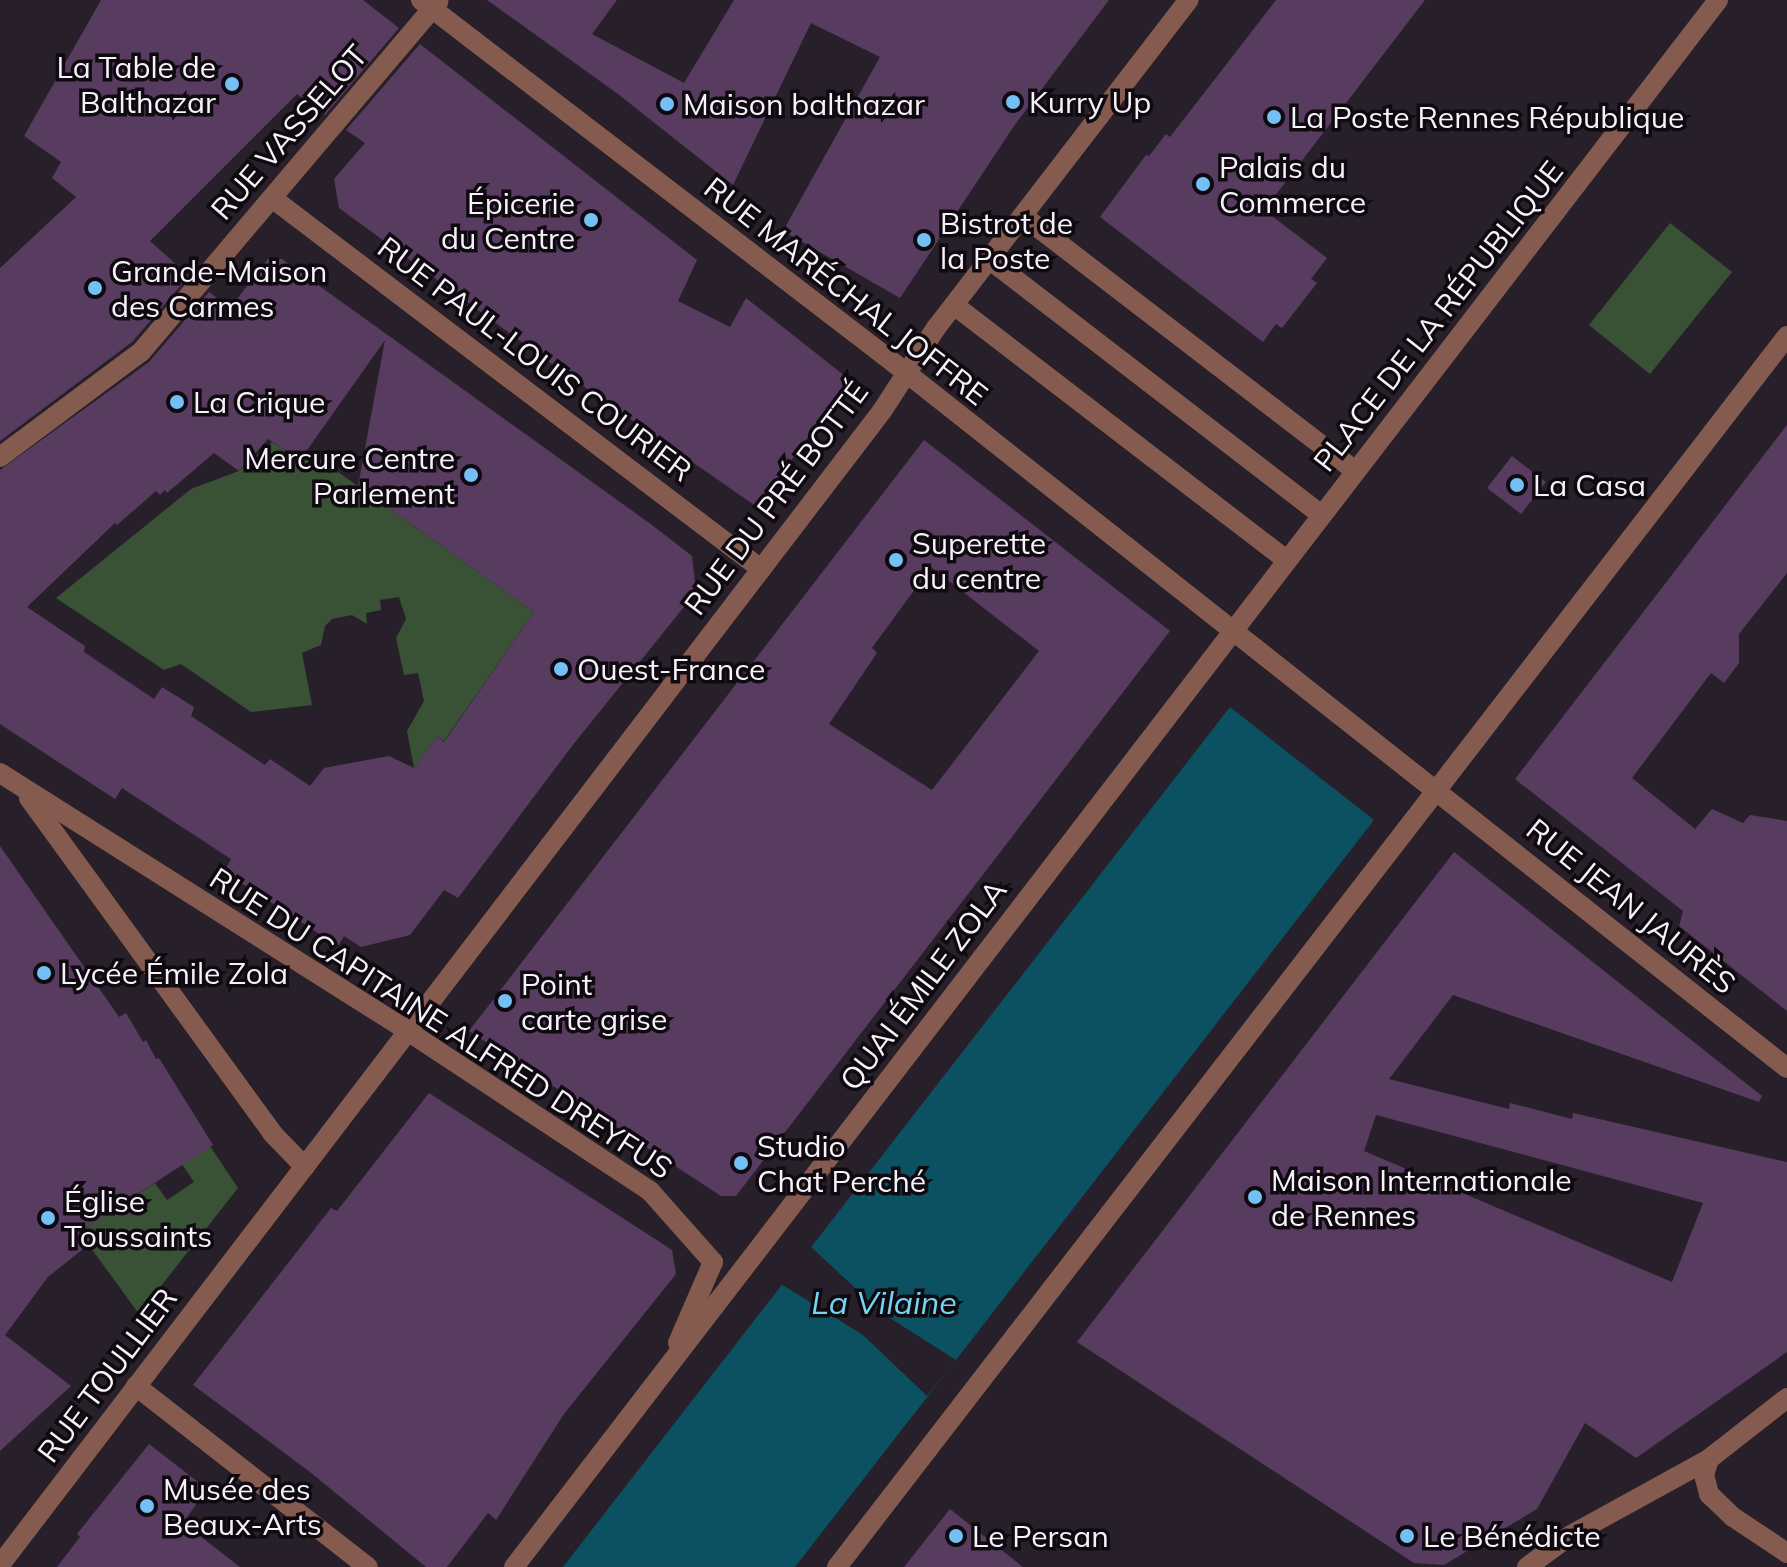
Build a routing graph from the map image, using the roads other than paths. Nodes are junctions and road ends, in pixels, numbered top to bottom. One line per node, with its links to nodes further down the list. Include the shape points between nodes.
1 (1189, 0): 5 (street, RUE DU PRÉ BOTTÉ)
2 (1718, 0): 11 (street, PLACE DE LA RÉPUBLIQUE)
3 (432, 3): 4 (street, RUE VASSELOT); 9 (street, RUE MARÉCHAL JOFFRE)
4 (272, 198): 10 (street, RUE VASSELOT, via 141,352); 14 (street, RUE PAUL-LOUIS COURIER)
5 (1023, 216): 6 (street, RUE DU PRÉ BOTTÉ); 11 (street)
6 (989, 259): 7 (street, RUE DU PRÉ BOTTÉ); 12 (street)
7 (954, 305): 9 (street, RUE DU PRÉ BOTTÉ); 13 (street)
8 (1787, 336): 18 (street)
9 (906, 373): 14 (street, RUE DU PRÉ BOTTÉ); 15 (street, RUE MARÉCHAL JOFFRE)
10 (0, 457)
11 (1355, 471): 12 (street, PLACE DE LA RÉPUBLIQUE)
12 (1322, 515): 13 (street, PLACE DE LA RÉPUBLIQUE)
13 (1286, 560): 15 (street, PLACE DE LA RÉPUBLIQUE)
14 (761, 569): 19 (street, RUE DU PRÉ BOTTÉ)
15 (1233, 630): 18 (street, RUE MARÉCHAL JOFFRE); 22 (street, QUAI ÉMILE ZOLA)
16 (0, 773): 17 (street, RUE DU CAPITAINE ALFRED DREYFUS)
17 (22, 788): 19 (street, RUE DU CAPITAINE ALFRED DREYFUS); 21 (street, RUE DU CAPITAINE ALFRED DREYFUS, via 272,1133)
18 (1438, 789): 20 (street, RUE JEAN JAURÈS); 30 (street)
19 (409, 1032): 21 (street, RUE TOULLIER); 22 (street, RUE DU CAPITAINE ALFRED DREYFUS, via 650,1191 713,1262)
20 (1787, 1068)
21 (305, 1167): 23 (street, RUE TOULLIER)
22 (666, 1370): 29 (street, QUAI ÉMILE ZOLA)
23 (136, 1386): 27 (street, RUE TOULLIER); 28 (street)
24 (1787, 1398): 25 (street)
25 (1709, 1459): 26 (street, via 1704,1475 1709,1494); 31 (street, via 1571,1535)
26 (1787, 1553)
27 (0, 1565)
28 (368, 1567)
29 (514, 1567)
30 (837, 1567)
31 (1527, 1567)

